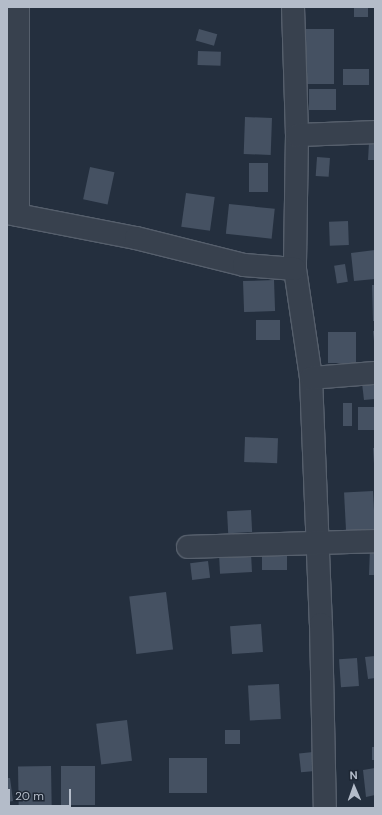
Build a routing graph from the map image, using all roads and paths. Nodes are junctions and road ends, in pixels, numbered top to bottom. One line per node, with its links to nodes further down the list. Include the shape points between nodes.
1 (18, 7): 5 (street)
2 (292, 7): 4 (street)
3 (375, 132): 4 (street)
4 (297, 135): 6 (street)
5 (12, 214): 6 (street, via 136,238 244,265)
6 (295, 269): 8 (street)
7 (375, 373): 8 (street)
8 (311, 378): 10 (street)
9 (375, 541): 10 (street)
10 (318, 542): 11 (street); 12 (street)
11 (188, 547)
12 (325, 808)

